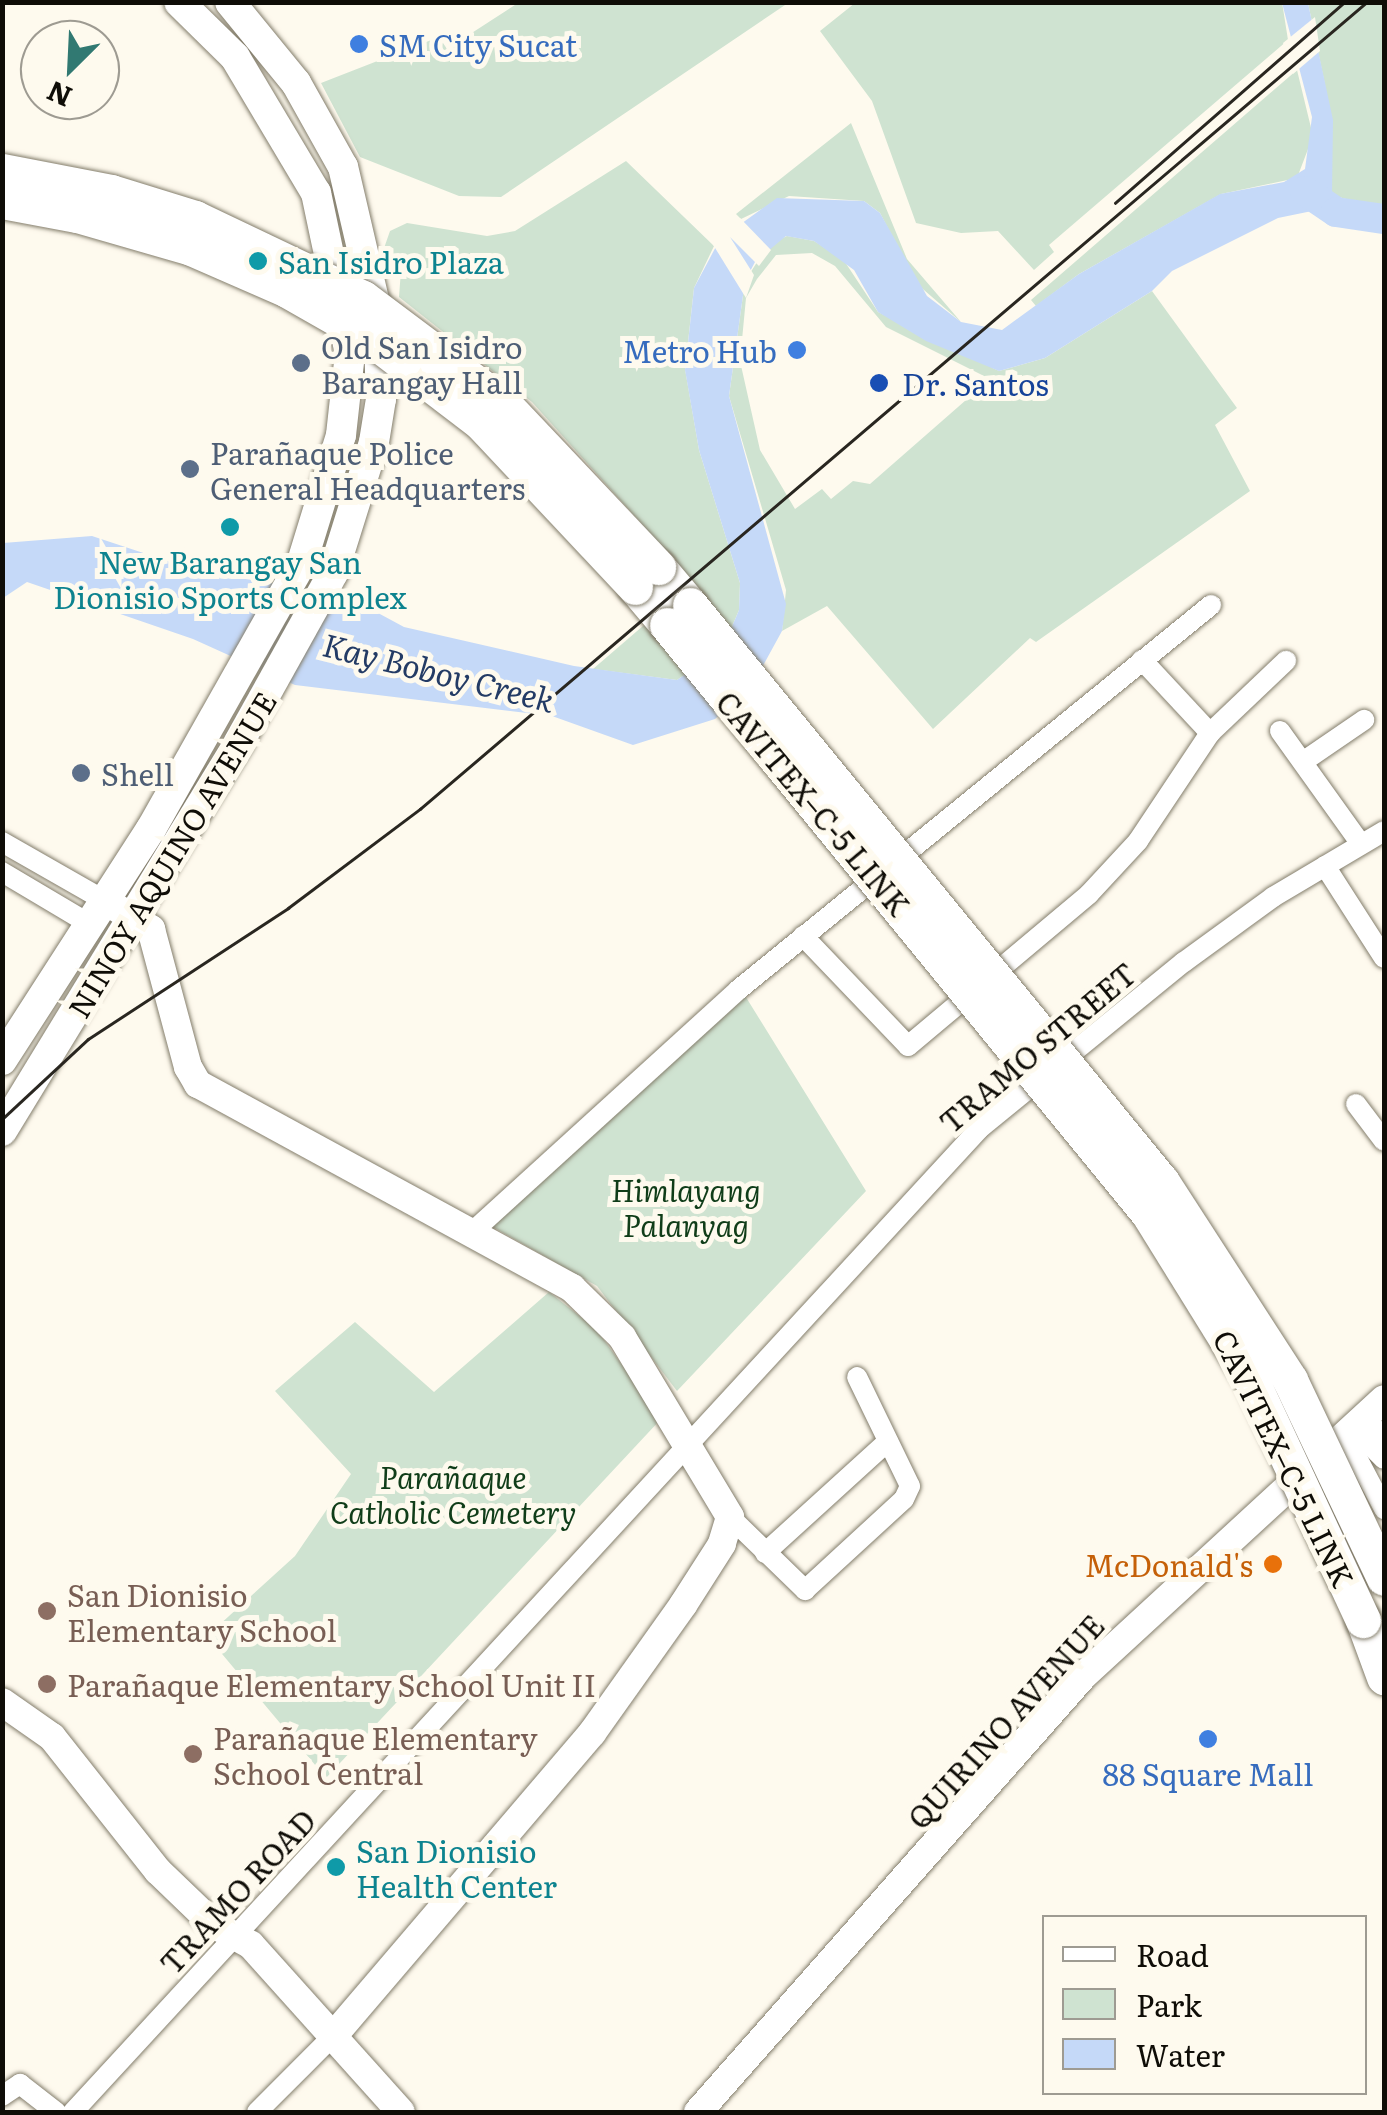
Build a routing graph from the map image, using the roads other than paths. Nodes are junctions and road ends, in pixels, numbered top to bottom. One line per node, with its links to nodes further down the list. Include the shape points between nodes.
1 (179, 2): 6 (main road, NINOY AQUINO AVENUE, via 235,56 292,145)
2 (230, 2): 5 (main road, NINOY AQUINO AVENUE, via 263,37 324,129 344,167)
3 (2, 171): 38 (highway, CAVITEX–C-5 LINK, bridge, via 148,202 299,262 439,350 549,447 690,605 1136,1147 1281,1364)
4 (2, 201): 39 (highway, CAVITEX–C-5 LINK, bridge, via 154,236 287,290 419,372 540,482 656,612 1148,1213 1251,1379)
5 (365, 242): 6 (main road); 8 (main road, NINOY AQUINO AVENUE, via 378,317)
6 (333, 249): 7 (main road, NINOY AQUINO AVENUE, via 350,354)
7 (346, 399): 8 (main road); 21 (main road, NINOY AQUINO AVENUE, via 328,493 302,562)
8 (380, 399): 21 (main road, NINOY AQUINO AVENUE, via 360,504 333,574 267,694)
9 (1211, 604): 10 (street)
10 (1142, 660): 14 (street); 22 (street)
11 (1286, 661): 14 (street)
12 (1364, 720): 15 (street)
13 (1280, 732): 15 (street)
14 (1210, 733): 22 (street, via 1138,841 1089,894 908,1046)
15 (1304, 761): 18 (street)
16 (1384, 831): 18 (street, TRAMO STREET)
17 (2, 842): 21 (street)
18 (1361, 844): 19 (street, TRAMO STREET)
19 (1325, 866): 23 (street); 33 (street, TRAMO STREET, via 1184,962 979,1128)
20 (2, 872): 21 (street)
21 (113, 922): 24 (main road, NINOY AQUINO AVENUE); 26 (main road, NINOY AQUINO AVENUE); 28 (street, via 151,929 188,1067 212,1096)
22 (804, 936): 28 (street)
23 (1380, 944)
24 (2, 1060)
25 (1356, 1104): 27 (street)
26 (2, 1131)
27 (1384, 1141)
28 (470, 1234): 33 (street, via 572,1288 597,1310 622,1337)
29 (857, 1376): 32 (street)
30 (1361, 1419): 31 (street); 34 (street); 35 (street); 50 (street, QUIRINO AVENUE, via 1083,1676)
31 (1384, 1439)
32 (888, 1442): 37 (street); 37 (street, via 908,1492 812,1587 796,1587)
33 (689, 1446): 36 (street); 43 (street, TRAMO ROAD)
34 (1384, 1459)
35 (1384, 1508)
36 (730, 1517): 37 (street); 44 (street, via 722,1544 592,1734)
37 (765, 1553)
38 (1384, 1578)
39 (1363, 1620): 40 (highway, CAVITEX–C-5 LINK); 41 (highway)
40 (1384, 1667)
41 (1384, 1677)
42 (2, 1702): 43 (street, via 52,1737 158,1871 214,1924)
43 (237, 1936): 44 (street); 47 (street, TRAMO ROAD)
44 (332, 2037): 48 (street); 49 (street)
45 (2, 2096): 46 (street, via 25,2085)
46 (56, 2112)
47 (73, 2112)
48 (256, 2112)
49 (401, 2112)
50 (698, 2112)

